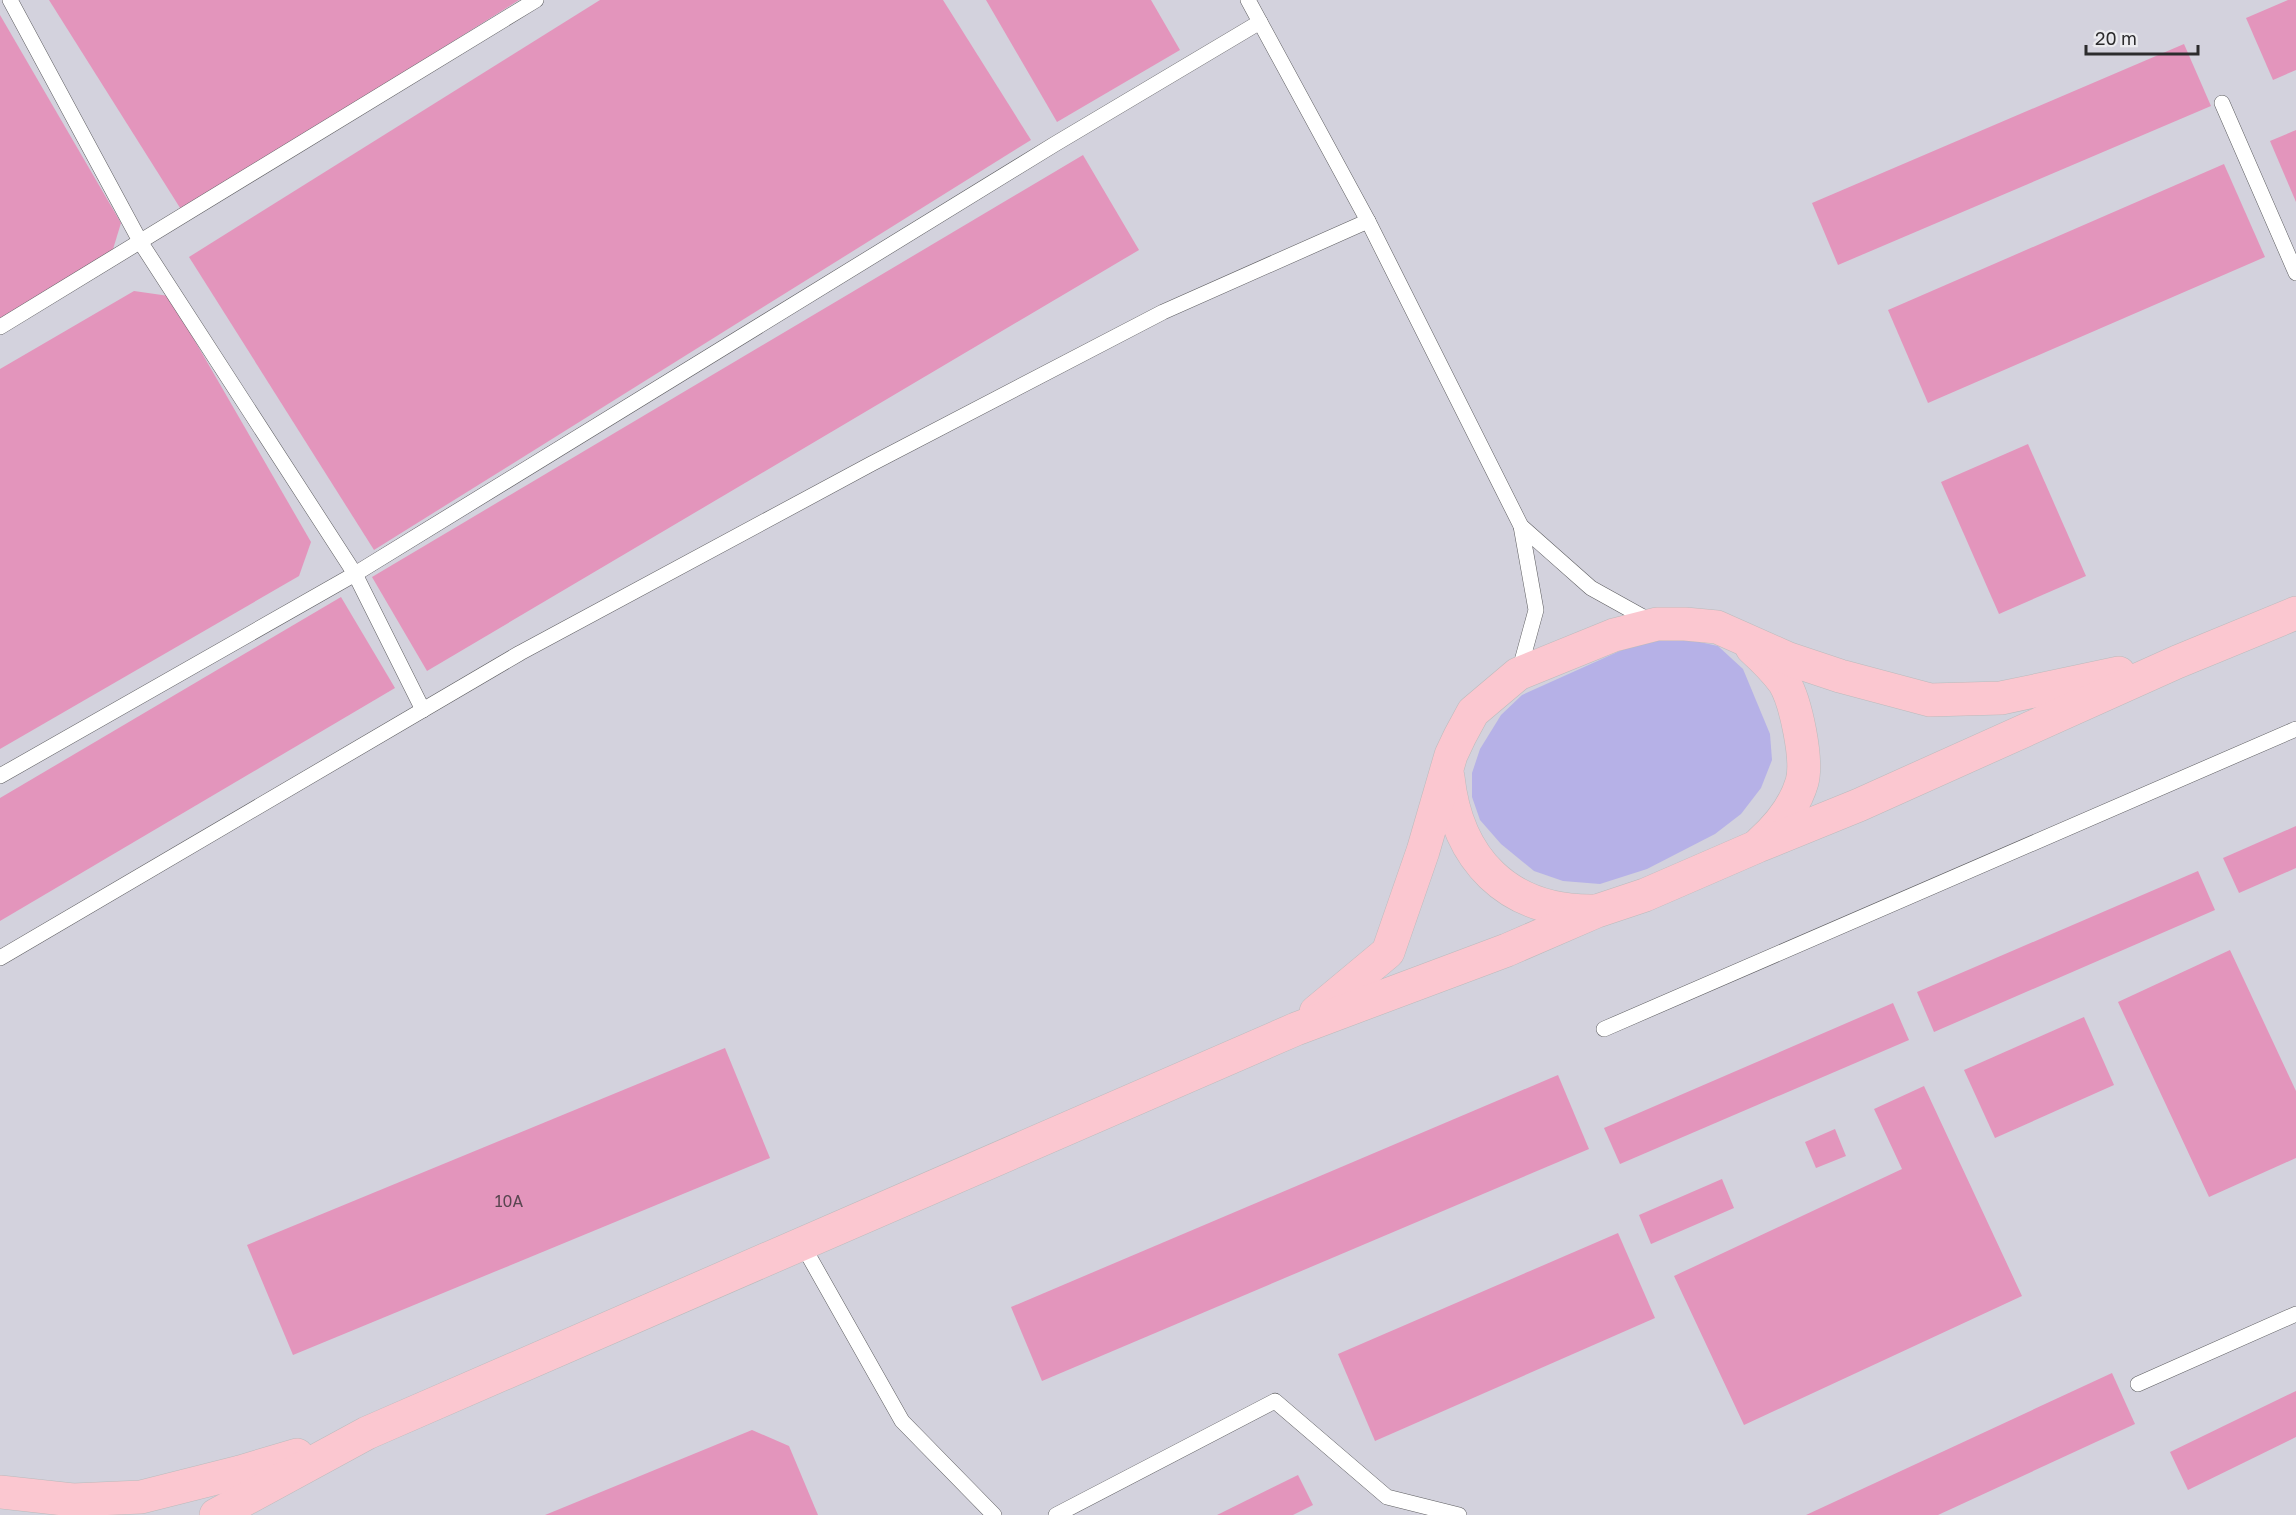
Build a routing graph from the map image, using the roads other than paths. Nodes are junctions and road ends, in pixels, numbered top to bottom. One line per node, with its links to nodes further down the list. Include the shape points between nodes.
1 (10, 0): 7 (lane)
2 (536, 0): 7 (lane)
3 (1248, 0): 4 (lane)
4 (1260, 22): 6 (lane); 11 (lane)
5 (2222, 103): 8 (lane)
6 (1368, 221): 10 (lane); 17 (lane, via 1152,317 520,652)
7 (141, 243): 9 (lane); 11 (lane)
8 (2296, 273)
9 (0, 327)
10 (1521, 526): 13 (lane, via 1592,588); 16 (lane, via 1536,610)
11 (355, 574): 17 (lane); 20 (lane)
12 (2296, 613): 15 (main road)
13 (1657, 624): 14 (main road, via 1717,627); 16 (main road, via 1614,635)
14 (1744, 640): 15 (main road, via 1840,676 1930,700 2001,698); 21 (main road, via 1784,682 1795,708 1802,746 1803,781 1777,828)
15 (2177, 662): 21 (main road, via 1859,805)
16 (1518, 674): 19 (main road, via 1473,712 1451,755)
17 (423, 710): 23 (lane)
18 (2296, 729): 25 (lane)
19 (1447, 772): 22 (main road, via 1459,828 1474,856 1487,870 1511,891 1532,901 1571,911); 24 (main road, via 1388,952)
20 (0, 776)
21 (1758, 846): 22 (main road, via 1645,895)
22 (1597, 911): 24 (main road, via 1507,950)
23 (0, 958)
24 (1296, 1029): 26 (main road)
25 (1604, 1029)
26 (802, 1244): 29 (main road); 32 (lane, via 902,1421)
27 (2296, 1314): 28 (lane)
28 (2138, 1384)
29 (367, 1433): 30 (main road, via 141,1497 72,1500); 31 (main road)
30 (0, 1492)
31 (216, 1515)
32 (994, 1515)
33 (1056, 1515): 34 (lane, via 1275,1401 1387,1497)
34 (1459, 1515)

